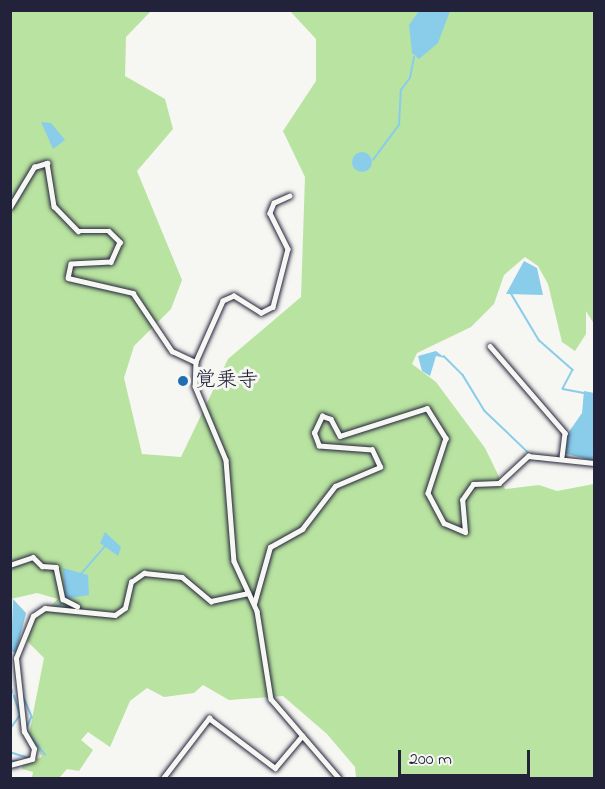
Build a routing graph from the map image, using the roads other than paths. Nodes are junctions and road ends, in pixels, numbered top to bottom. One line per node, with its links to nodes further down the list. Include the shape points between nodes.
1 (290, 196): 4 (street, via 274,203 270,213 288,249 273,307 261,313 238,298 226,298)
2 (10, 207): 4 (street, via 34,167 46,163 54,206 78,231 109,231 120,242 111,262 71,264 68,278 133,293 172,351)
3 (490, 346): 5 (street, via 565,433)
4 (196, 362): 8 (street, via 198,398 219,435 232,484 234,561)
5 (562, 456): 6 (street); 9 (street, via 528,456 499,483 469,487 461,507 465,532 444,523 429,493 446,438 427,408 340,436 331,419 321,416 314,433 319,446 372,450 380,467 335,486 302,529 270,547)
6 (594, 463)
7 (10, 565): 10 (street, via 33,557 42,566 56,567 65,601)
8 (248, 593): 9 (street); 10 (street, via 211,601 182,577 144,573 131,582 121,612)
9 (254, 604): 14 (street, via 271,699)
10 (87, 610): 11 (street, via 47,609 27,620)
11 (13, 657): 13 (street)
12 (10, 693): 13 (street)
13 (18, 694): 15 (street, via 32,758)
14 (302, 736): 16 (street, via 275,768 209,718); 17 (street)
15 (10, 765)
16 (163, 778)
17 (339, 778)

